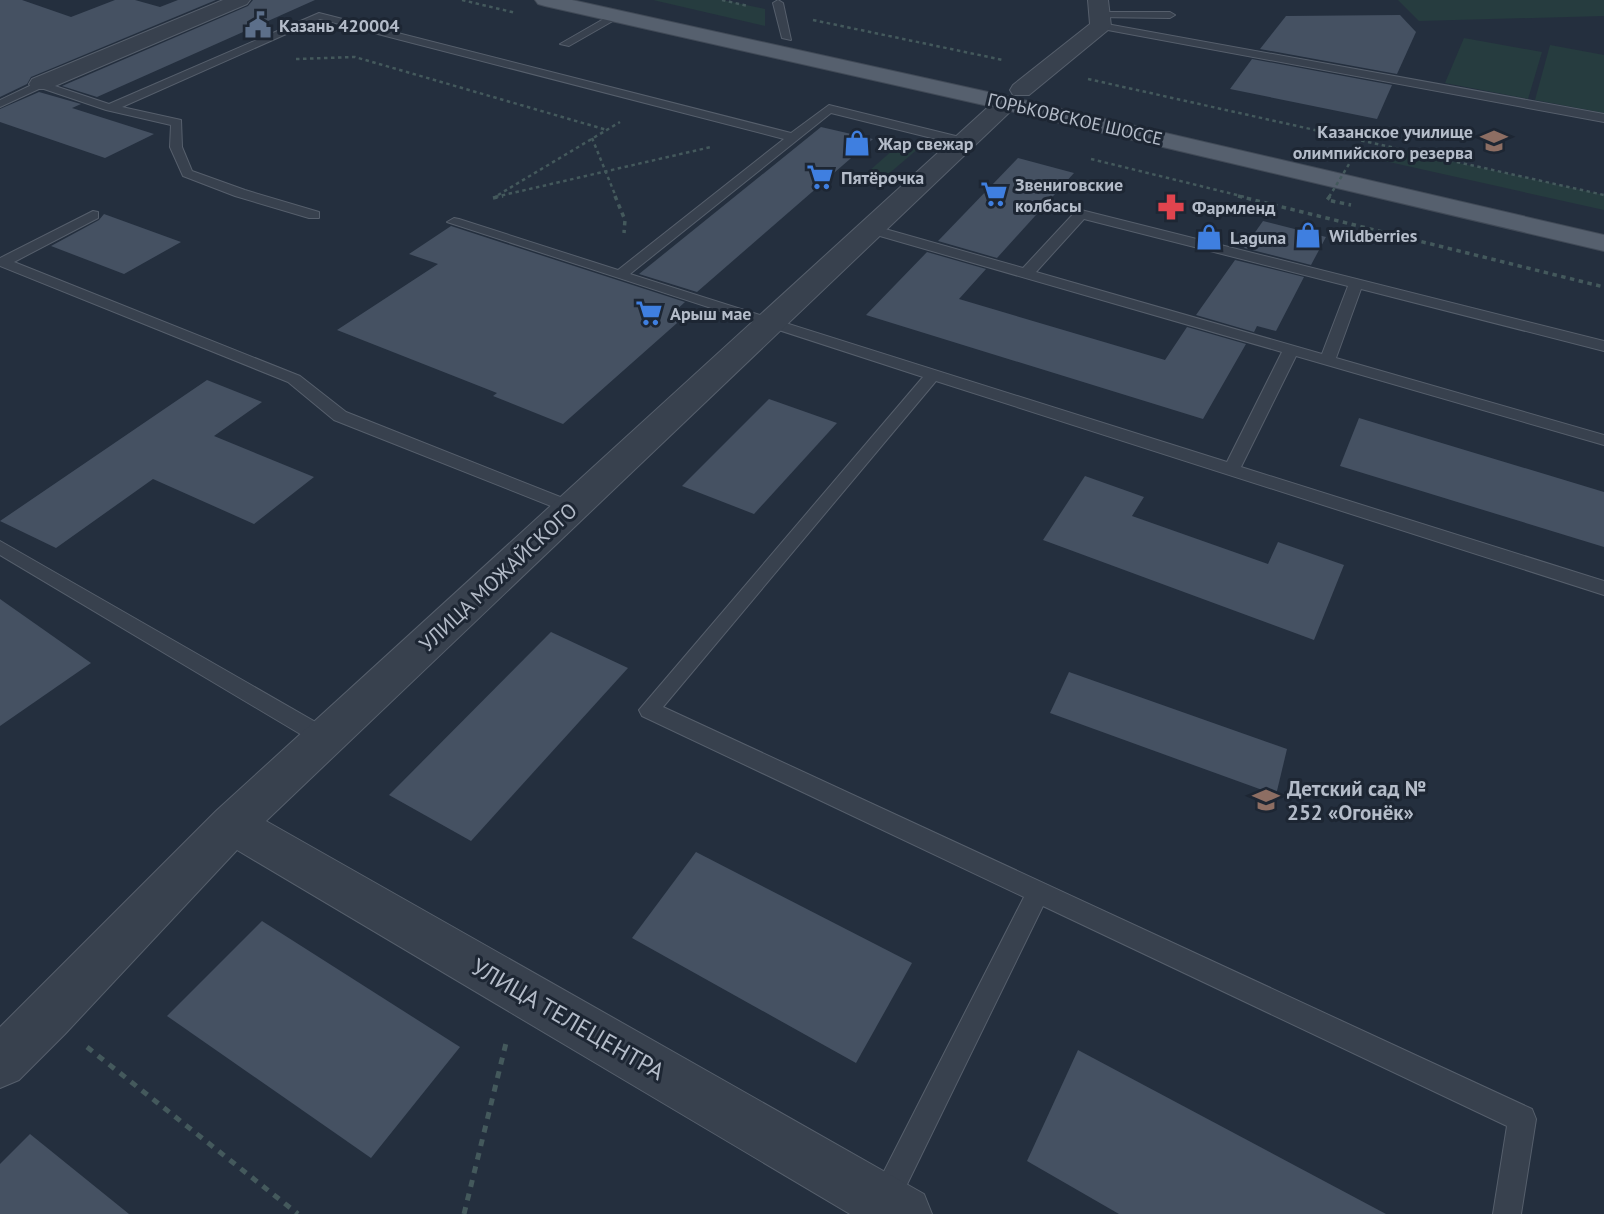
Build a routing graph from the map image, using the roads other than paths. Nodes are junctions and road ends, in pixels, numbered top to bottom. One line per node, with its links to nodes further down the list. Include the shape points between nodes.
1 (240, 0): 9 (street)
2 (545, 0): 4 (main road, ГОРЬКОВСКОЕ ШОССЕ)
3 (778, 3): 7 (lane)
4 (620, 8): 7 (main road, ГОРЬКОВСКОЕ ШОССЕ); 8 (lane); 10 (main road, ГОРЬКОВСКОЕ ШОССЕ)
5 (1100, 13): 6 (lane); 10 (street, УЛИЦА МОЖАЙСКОГО); 13 (lane)
6 (1170, 15)
7 (786, 38): 10 (main road, ГОРЬКОВСКОЕ ШОССЕ)
8 (565, 44)
9 (40, 84): 11 (lane); 12 (lane)
10 (1014, 96): 15 (street, УЛИЦА МОЖАЙСКОГО); 18 (main road, ГОРЬКОВСКОЕ ШОССЕ); 21 (main road, ГОРЬКОВСКОЕ ШОССЕ)
11 (0, 104)
12 (110, 108): 14 (lane, via 319,16 527,65); 17 (lane, via 177,123 176,147 187,173)
13 (1604, 118)
14 (794, 138): 15 (lane, via 830,110); 23 (lane)
15 (964, 142): 20 (street, УЛИЦА МОЖАЙСКОГО)
16 (93, 215): 32 (lane, via 3,262 294,379 340,416)
17 (314, 215)
18 (1604, 220)
19 (454, 222): 23 (lane)
20 (871, 229): 22 (lane); 25 (street, УЛИЦА МОЖАЙСКОГО)
21 (1604, 243)
22 (1027, 273): 24 (lane, via 1081,214); 27 (lane)
23 (620, 275): 25 (lane)
24 (1356, 284): 26 (lane); 28 (lane)
25 (771, 323): 29 (lane); 32 (street, УЛИЦА МОЖАЙСКОГО)
26 (1604, 346)
27 (1292, 350): 28 (lane); 31 (lane)
28 (1327, 360): 30 (lane)
29 (933, 375): 31 (lane); 37 (lane, via 649,710)
30 (1604, 440)
31 (1231, 470): 34 (lane)
32 (572, 508): 35 (street, УЛИЦА МОЖАЙСКОГО)
33 (0, 547): 35 (lane)
34 (1604, 588)
35 (325, 738): 36 (street, УЛИЦА МОЖАЙСКОГО)
36 (232, 824): 38 (street, УЛИЦА МОЖАЙСКОГО); 39 (street, УЛИЦА ТЕЛЕЦЕНТРА)
37 (1038, 892): 39 (lane); 40 (lane, via 1522,1119)
38 (0, 1062)
39 (894, 1208)
40 (1507, 1214)

